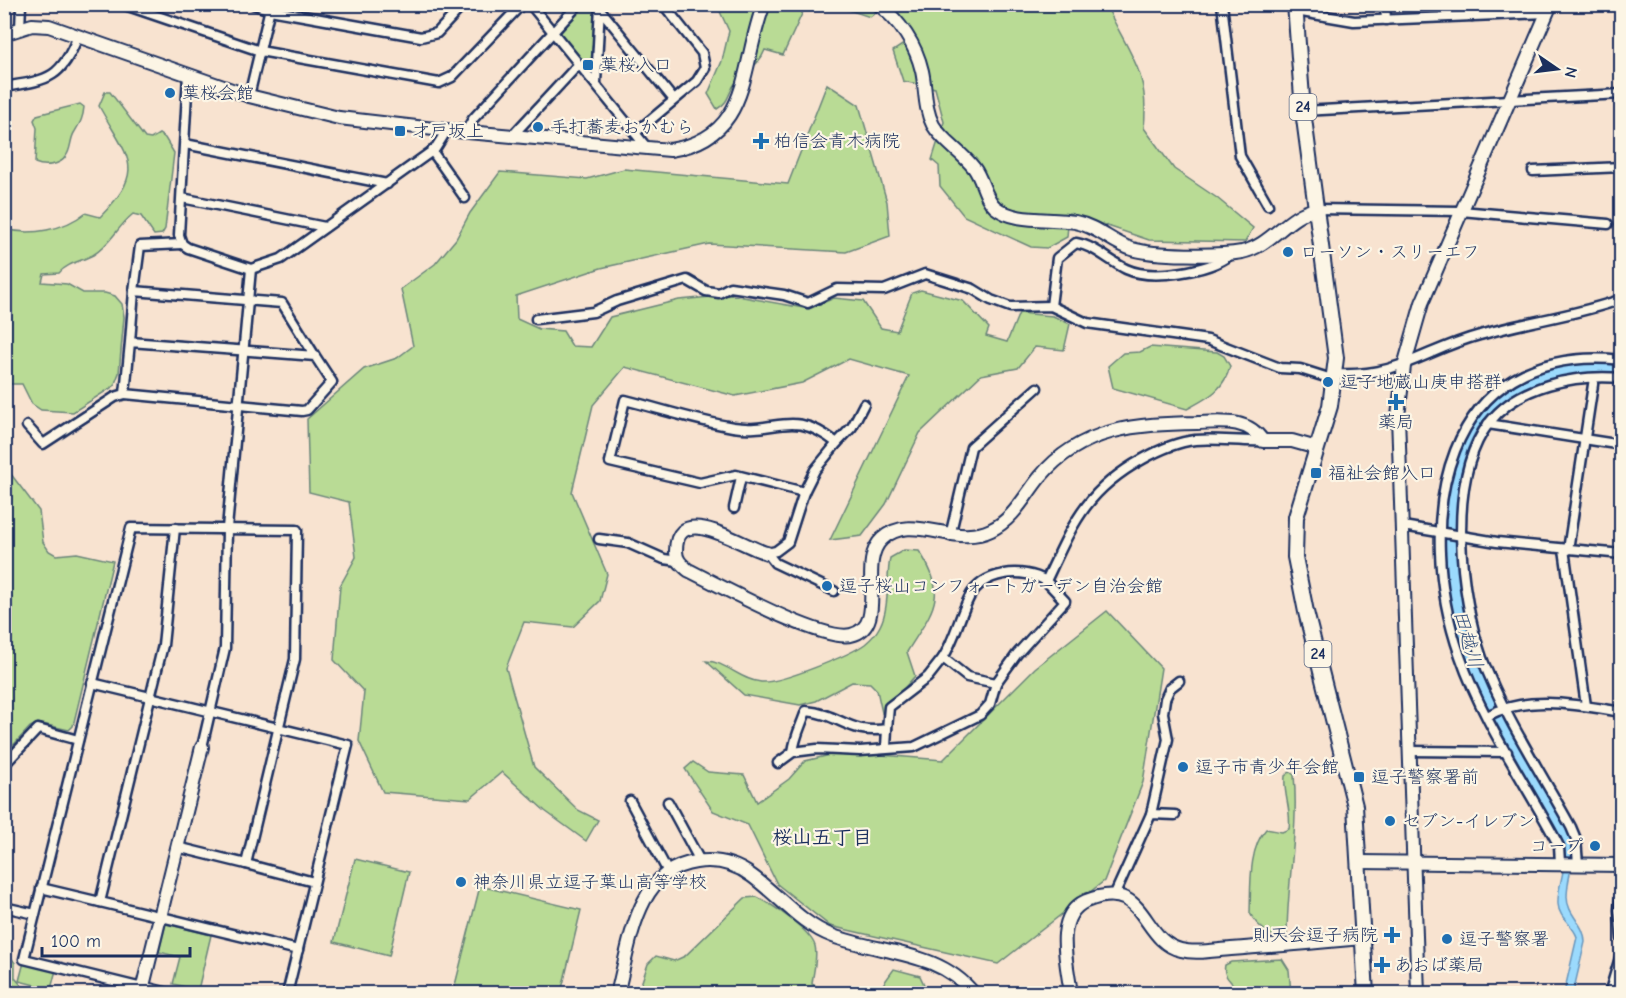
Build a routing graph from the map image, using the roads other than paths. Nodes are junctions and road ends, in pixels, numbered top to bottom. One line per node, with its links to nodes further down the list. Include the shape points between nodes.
1 (21, 4): 20 (street)
2 (122, 4): 24 (street)
3 (253, 4): 15 (street)
4 (464, 4): 15 (street, via 437,33 421,37)
5 (522, 4): 24 (street, via 446,81)
6 (530, 4): 22 (street)
7 (579, 4): 22 (street)
8 (663, 4): 31 (street, via 704,60 702,74)
9 (764, 4): 39 (street, via 738,103 728,120 715,133 685,147)
10 (878, 4): 52 (street, via 901,27 915,50 935,128 975,170 995,207 1017,217 1088,225 1120,244 1146,252)
11 (1222, 4): 46 (street, via 1240,156)
12 (1385, 4): 19 (street)
13 (1472, 4): 18 (street)
14 (600, 6): 27 (street); 31 (street)
15 (270, 7): 24 (street)
16 (1296, 8): 19 (street, via 1354,21); 33 (main road, 24)
17 (1549, 9): 18 (street); 32 (street)
18 (1472, 16): 19 (street)
19 (1386, 20)
20 (20, 29): 21 (street); 23 (street, via 40,25)
21 (4, 34)
22 (553, 34): 25 (street); 35 (street, via 473,119)
23 (78, 36): 26 (street); 28 (street, via 67,62 49,78)
24 (260, 51): 30 (street)
25 (578, 65): 27 (street); 37 (street)
26 (188, 74): 30 (street); 38 (street)
27 (596, 83): 36 (street)
28 (4, 87)
29 (1622, 94): 32 (street)
30 (249, 96): 34 (street, via 339,118)
31 (674, 100): 36 (street)
32 (1509, 100): 33 (street); 48 (street)
33 (1303, 111): 47 (main road, 24)
34 (447, 130): 35 (street); 40 (street)
35 (466, 132): 37 (street)
36 (635, 133): 39 (street)
37 (512, 136): 39 (street)
38 (185, 144): 43 (street); 44 (street)
39 (648, 149)
40 (432, 151): 43 (street); 45 (street)
41 (1622, 167): 42 (street)
42 (1533, 171)
43 (387, 184): 50 (street)
44 (182, 198): 50 (street); 51 (street, via 179,235)
45 (465, 198)
46 (1268, 205)
47 (1316, 209): 48 (street); 52 (street, via 1302,212 1258,246); 64 (main road, 24, via 1335,339)
48 (1461, 211): 49 (street); 63 (street, via 1422,303)
49 (1608, 224)
50 (325, 227): 53 (street, via 281,259)
51 (183, 244): 53 (street); 54 (street, via 140,246)
52 (1233, 252): 57 (street, via 1200,270 1145,274 1128,270 1076,243 1057,258)
53 (251, 268): 56 (street)
54 (134, 291): 56 (street); 59 (street)
55 (1622, 299): 63 (street, via 1586,312 1476,336)
56 (248, 301): 60 (street); 61 (street, via 282,303)
57 (1051, 306): 58 (street, via 1010,307 973,288 925,274 884,290 837,289 808,303 784,295 730,287 719,293 706,291 687,280 616,301 593,312); 64 (street, via 1087,323 1208,340 1280,368)
58 (536, 319)
59 (130, 342): 60 (street); 68 (street)
60 (244, 352): 61 (street); 69 (street)
61 (315, 357): 69 (street, via 332,382 307,410)
62 (1622, 360): 84 (street, via 1571,360 1546,366 1490,396 1457,441 1449,468)
63 (1404, 366): 64 (street, via 1376,374); 81 (street, via 1398,416)
64 (1336, 377): 77 (main road, 24)
65 (1594, 378): 66 (street); 71 (street, via 1537,389 1514,400); 73 (street)
66 (1622, 378)
67 (1037, 388): 86 (street, via 971,447)
68 (125, 394): 69 (street); 72 (street, via 43,444)
69 (240, 404): 83 (street)
70 (864, 404): 75 (street, via 852,427)
71 (1488, 424): 73 (street); 85 (street, via 1469,471)
72 (27, 426)
73 (1585, 440): 76 (street); 88 (street)
74 (1263, 441): 77 (street, via 1292,441); 86 (street, via 1252,428 1226,422 1142,424 1102,433 1054,461 1006,521 977,535); 92 (street, via 1223,438 1186,442 1159,451 1117,474 1089,500 1076,519)
75 (837, 443): 78 (street, via 825,433 798,423 744,428 625,400 610,462 700,483); 79 (street, via 815,470)
76 (1622, 445)
77 (1317, 448): 121 (main road, 24, via 1296,517 1295,557 1353,789)
78 (741, 477): 79 (street); 80 (street)
79 (804, 492): 89 (street, via 788,542)
80 (734, 508)
81 (1403, 526): 84 (street); 109 (street)
82 (175, 528): 83 (street); 96 (street, via 131,528); 98 (street, via 163,645)
83 (227, 528): 101 (street, via 225,648); 104 (street, via 297,530 295,659)
84 (1442, 532): 85 (street); 103 (street, via 1443,590 1448,615 1460,656)
85 (1460, 535): 88 (street); 100 (street, via 1464,591 1471,621)
86 (950, 536): 91 (street, via 909,527 881,540 871,559 869,621 863,629 847,636 816,630 687,570)
87 (599, 539): 91 (street, via 628,543)
88 (1566, 549): 90 (street); 99 (street)
89 (767, 553): 91 (street, via 708,528 692,527 680,537); 93 (street, via 775,563)
90 (1622, 554)
91 (678, 561)
92 (1046, 581): 94 (street, via 1022,572 992,578 976,588); 97 (street, via 1065,601)
93 (834, 591)
94 (943, 658): 97 (street, via 967,676); 105 (street, via 928,677 889,707)
95 (1179, 681): 116 (street, via 1165,699 1163,713 1168,739)
96 (92, 682): 98 (street); 106 (street)
97 (996, 683): 108 (street, via 990,704 980,715 914,747)
98 (151, 697): 101 (street); 131 (street)
99 (1586, 706): 100 (street); 102 (street)
100 (1503, 707): 103 (street); 124 (street, via 1571,827 1576,839)
101 (211, 711): 104 (street); 107 (street)
102 (1621, 713)
103 (1488, 715): 111 (street)
104 (280, 728): 123 (street); 127 (street, via 348,745)
105 (887, 729): 108 (street); 110 (street, via 867,732 828,715 806,711)
106 (78, 740): 113 (street, via 38,729); 129 (street)
107 (202, 747): 118 (street)
108 (886, 747): 110 (street)
109 (1410, 751): 111 (street); 120 (street)
110 (792, 752): 112 (street)
111 (1508, 752): 122 (street, via 1559,846)
112 (778, 763)
113 (4, 765)
114 (630, 801): 126 (street)
115 (668, 802): 119 (street)
116 (1151, 814): 117 (street); 130 (street)
117 (1175, 815)
118 (177, 847): 123 (street); 134 (street)
119 (700, 861): 126 (street); 143 (street, via 723,863 745,872 812,925 833,936 933,962 957,976)
120 (1413, 861): 121 (street); 122 (street); 146 (street)
121 (1360, 862): 135 (main road, 24)
122 (1561, 863): 124 (street)
123 (246, 864): 127 (street)
124 (1577, 864): 125 (street)
125 (1622, 865)
126 (668, 872): 142 (street, via 643,902)
127 (314, 882): 137 (street)
128 (1622, 883): 136 (street)
129 (41, 888): 131 (street); 133 (street)
130 (1114, 896): 135 (street, via 1136,906 1163,941 1180,950); 144 (street, via 1082,903 1066,926 1064,941)
131 (100, 902): 134 (street)
132 (4, 907): 133 (street)
133 (35, 914): 139 (street, via 24,959)
134 (160, 917): 137 (street); 139 (street)
135 (1363, 938): 145 (main road, 24)
136 (1622, 939)
137 (298, 950): 141 (street)
138 (1622, 951): 147 (street)
139 (142, 991): 140 (street)
140 (166, 993)
141 (287, 993)
142 (617, 993)
143 (974, 993)
144 (1071, 993)
145 (1366, 993)
146 (1415, 993)
147 (1609, 993)

